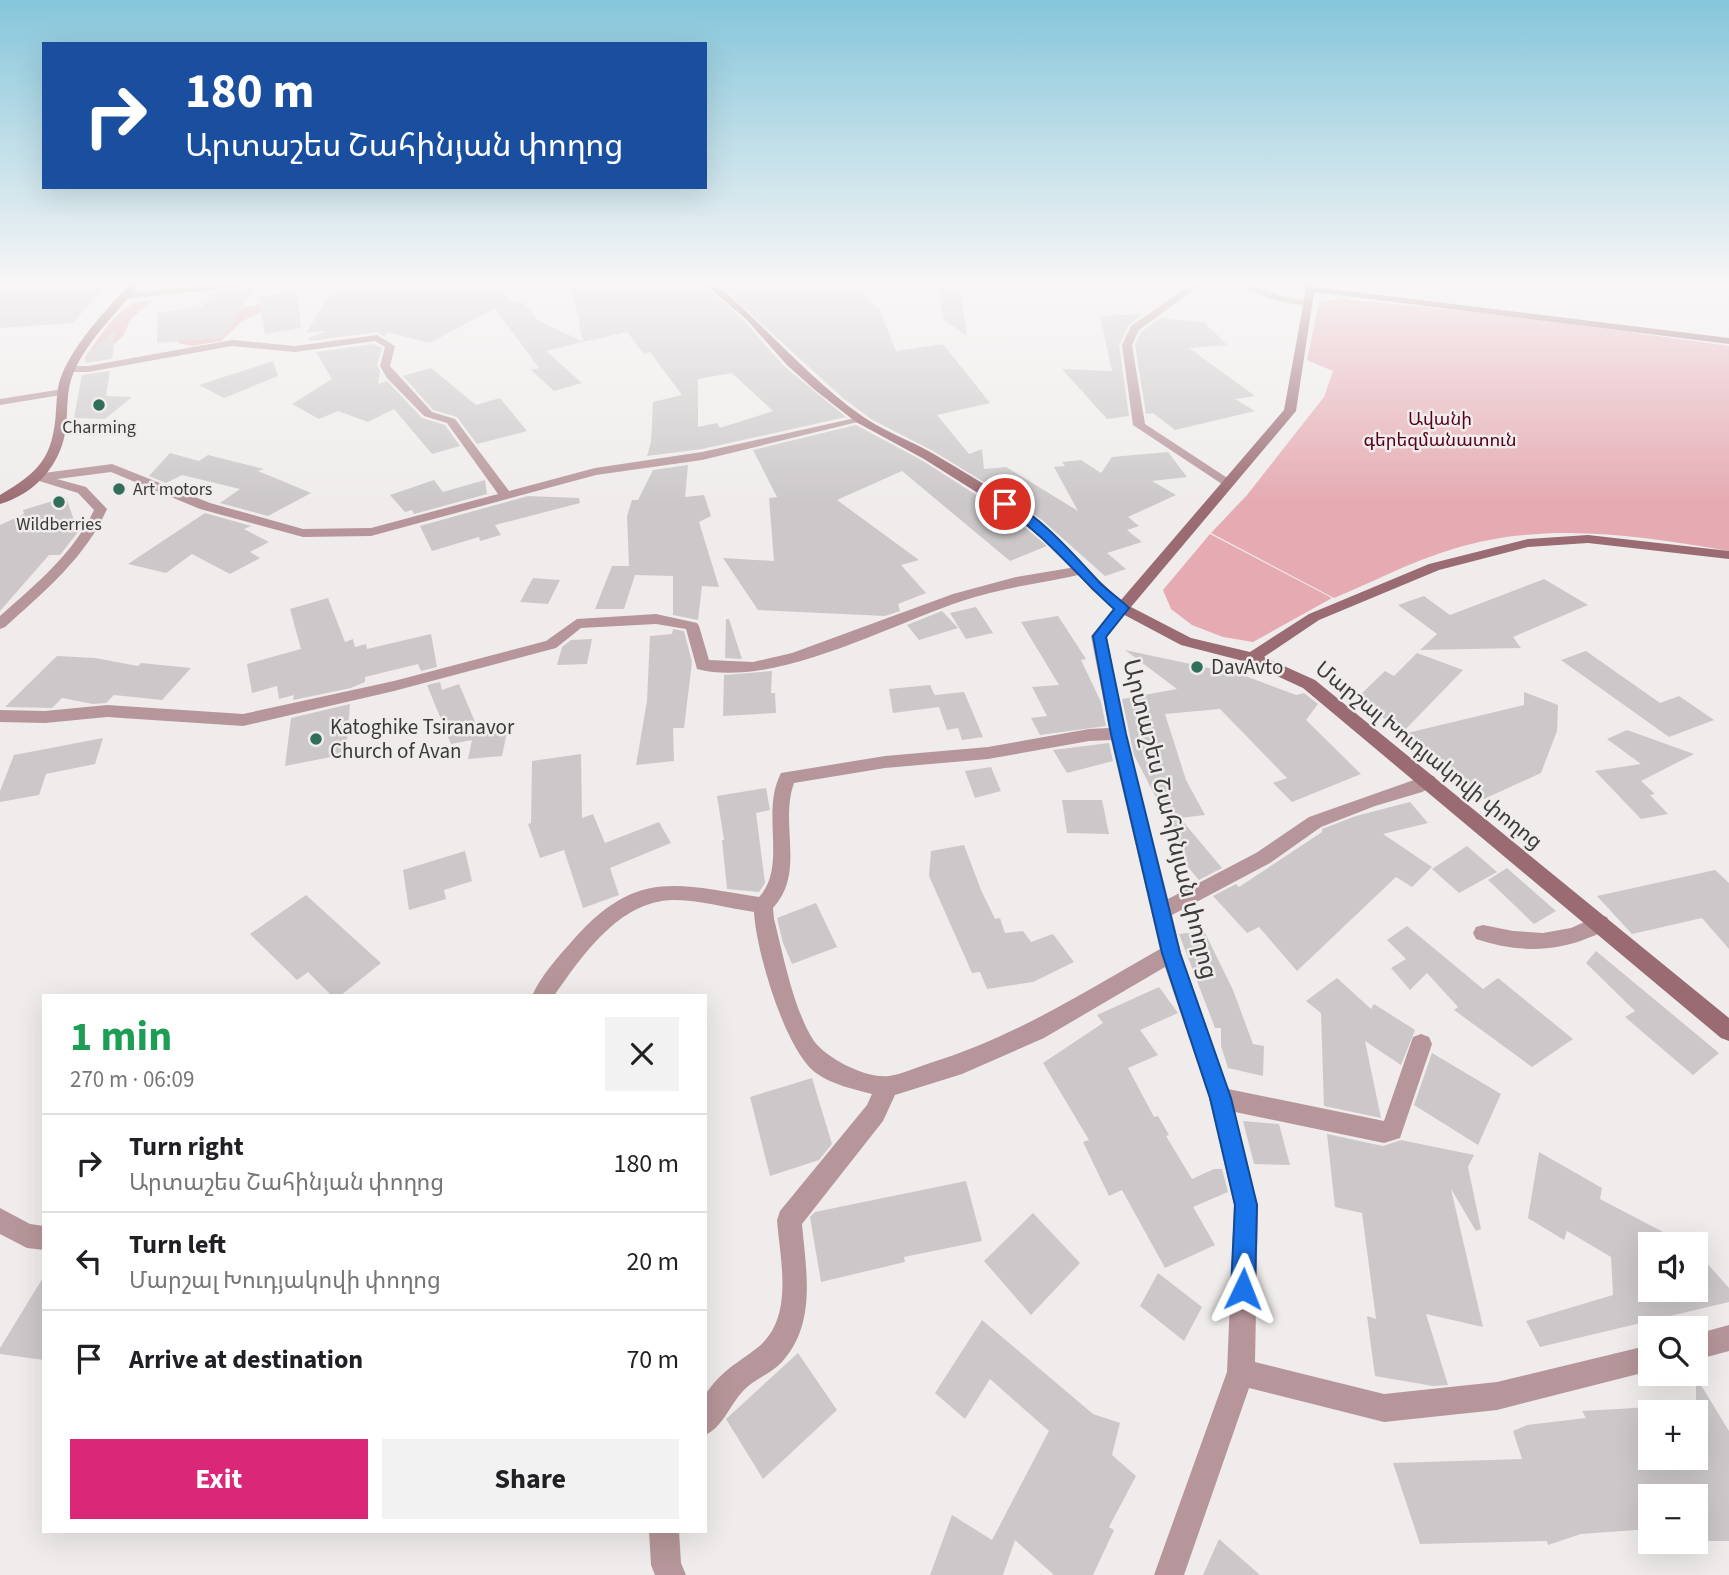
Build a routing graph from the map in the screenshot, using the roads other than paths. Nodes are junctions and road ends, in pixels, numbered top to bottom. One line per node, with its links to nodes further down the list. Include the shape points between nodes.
1 (78, 358): 7 (street)
2 (152, 358): 7 (street)
3 (387, 358): 13 (street, via 385,366 391,376 428,414 451,421)
4 (786, 358): 10 (street, Մարշալ Խուդյակովի փողոց)
5 (1130, 358): 12 (street, via 1139,425)
6 (1298, 358): 12 (street, via 1290,411)
7 (69, 369): 8 (street)
8 (63, 392): 9 (street); 11 (street, via 60,437 52,461)
9 (0, 402)
10 (860, 419): 13 (street, via 702,456 595,472); 16 (street, Մարշալ Խուդյակովի փողոց, via 1024,516)
11 (40, 477): 13 (street, via 112,468 196,503 303,533 371,532); 14 (street); 18 (street, via 75,486 101,509 68,557)
12 (1228, 484): 17 (street)
13 (507, 497)
14 (0, 500)
15 (1729, 555): 19 (street, via 1588,540 1528,543 1434,567 1400,581 1314,617)
16 (1082, 570): 17 (street, Մարշալ Խուդյակովի փողոց); 20 (street, via 1016,580 958,597 796,657 753,667 702,665 692,626 656,619 578,624 551,645 243,720 107,711)
17 (1122, 608): 19 (street, Մարշալ Խուդյակովի փողոց, via 1186,642); 21 (street, Արտաշես Շահինյան փողոց, via 1099,636)
18 (0, 624)
19 (1252, 658): 22 (street, Մարշալ Խուդյակովի փողոց, via 1309,684)
20 (0, 716)
21 (1118, 734): 23 (street, via 787,778 779,817 781,878); 24 (street, Արտաշես Շահինյան փողոց)
22 (1428, 780): 24 (street, via 1315,822 1263,858); 25 (street, Մարշալ Խուդյակովի փողոց)
23 (763, 906): 28 (street, via 696,894 647,896 634,901 586,938); 31 (street, via 782,988 806,1047 822,1065 843,1076)
24 (1161, 911): 27 (street, Արտաշես Շահինյան փողոց)
25 (1589, 929): 26 (street, via 1530,942); 29 (street, Մարշալ Խուդյակովի փողոց)
26 (1483, 933)
27 (1171, 953): 31 (street, via 1036,1031 962,1064); 32 (street, Արտաշես Շահինյան փողոց)
28 (544, 994)
29 (1729, 1031)
30 (1421, 1044): 32 (street, via 1392,1130)
31 (887, 1087): 39 (street, via 868,1121 789,1220 795,1294 788,1334 771,1355 742,1373)
32 (1220, 1098): 38 (street, Արտաշես Շահինյան փողոց, via 1246,1205)
33 (0, 1220): 34 (street, via 27,1236)
34 (42, 1238)
35 (1729, 1338): 36 (street)
36 (1708, 1344)
37 (1638, 1361): 38 (street, via 1497,1396 1384,1408)
38 (1241, 1372): 42 (street, Արտաշես Շահինյան փողոց)
39 (707, 1418)
40 (664, 1533): 41 (street)
41 (671, 1575)
42 (1169, 1575)

